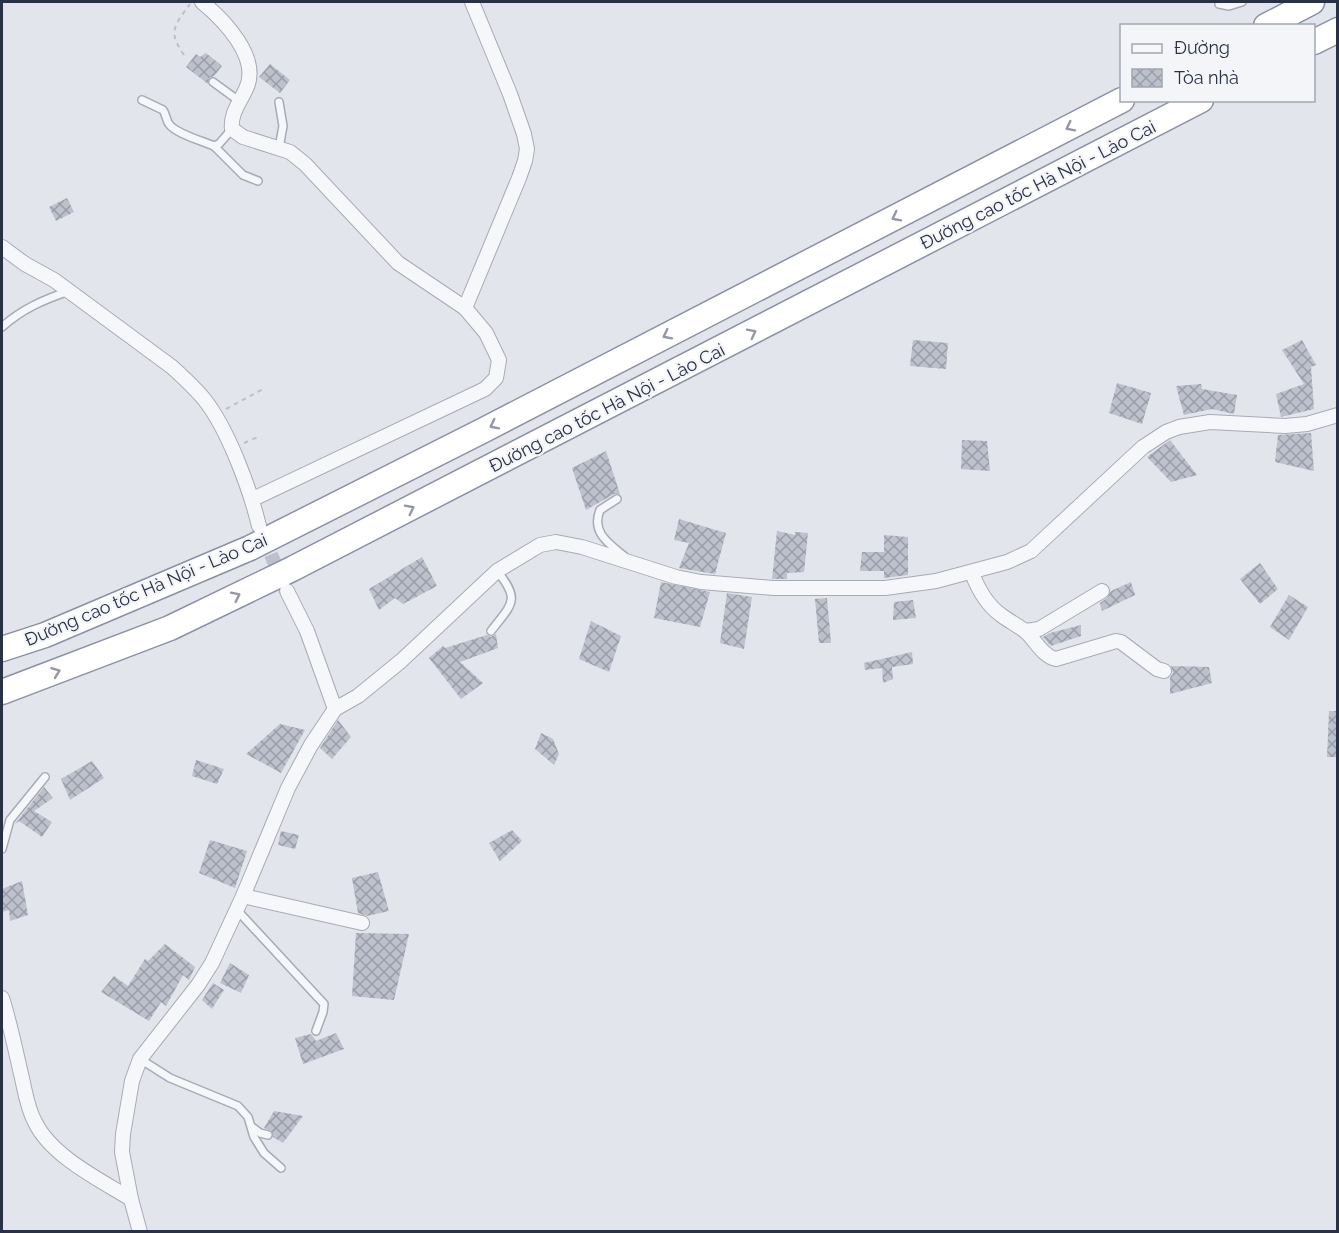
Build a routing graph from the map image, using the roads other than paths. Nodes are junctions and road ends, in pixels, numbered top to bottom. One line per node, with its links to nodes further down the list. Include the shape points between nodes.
1 (202, 2): 11 (street, via 225,22 249,65 249,81)
2 (472, 2): 21 (street, via 510,94 526,148 519,178)
3 (1242, 2): 5 (lane)
4 (1312, 2): 6 (highway)
5 (1219, 4)
6 (1270, 24)
7 (1338, 30): 8 (highway)
8 (1315, 42)
9 (213, 82): 11 (lane)
10 (142, 100): 16 (lane, via 163,110 175,129)
11 (238, 101): 15 (street)
12 (1120, 101): 34 (highway, Đường cao tốc Hà Nội - Lào Cai, one-way to 34, via 250,548 45,635)
13 (279, 102): 17 (lane, via 283,126)
14 (1197, 102): 36 (highway, Đường cao tốc Hà Nội - Lào Cai, one-way to 14, via 170,628 292,569)
15 (232, 129): 16 (lane); 17 (street, via 243,137)
16 (214, 146): 18 (lane, via 243,175)
17 (279, 148): 21 (street, via 305,164 398,263)
18 (258, 182)
19 (2, 247): 20 (street)
20 (69, 291): 22 (lane, via 33,304); 24 (street, via 171,367 206,401 232,448)
21 (465, 308): 24 (street, via 486,333 499,360 492,383)
22 (2, 327)
23 (1338, 415): 29 (street, via 1307,424 1210,422 1166,432 1143,447 1036,547 1021,557)
24 (253, 499): 26 (street)
25 (617, 500): 27 (lane, via 600,510 598,532)
26 (259, 526)
27 (633, 563): 28 (street, via 556,542 540,544); 29 (street, via 676,578 773,588 885,588)
28 (497, 571): 32 (lane, via 512,593 512,602); 37 (street, via 401,661 358,696)
29 (972, 573): 33 (street, via 990,605)
30 (287, 591): 37 (street, via 307,631)
31 (1102, 591): 33 (street, via 1039,629)
32 (491, 631)
33 (1026, 631): 35 (street, via 1053,658 1116,641)
34 (2, 649)
35 (1164, 671)
36 (2, 692)
37 (335, 709): 40 (street, via 288,788)
38 (45, 777): 39 (lane, via 10,820)
39 (2, 849)
40 (243, 896): 41 (street); 42 (street)
41 (237, 910): 44 (lane, via 324,1004); 45 (street, via 198,986)
42 (362, 923)
43 (2, 998): 49 (street, via 34,1123 71,1162)
44 (316, 1031)
45 (140, 1059): 46 (lane, via 170,1078 238,1107); 49 (street, via 123,1134 122,1152)
46 (250, 1125): 47 (lane); 48 (lane, via 264,1153)
47 (268, 1135)
48 (281, 1168)
49 (131, 1199): 50 (street)
50 (140, 1232)

